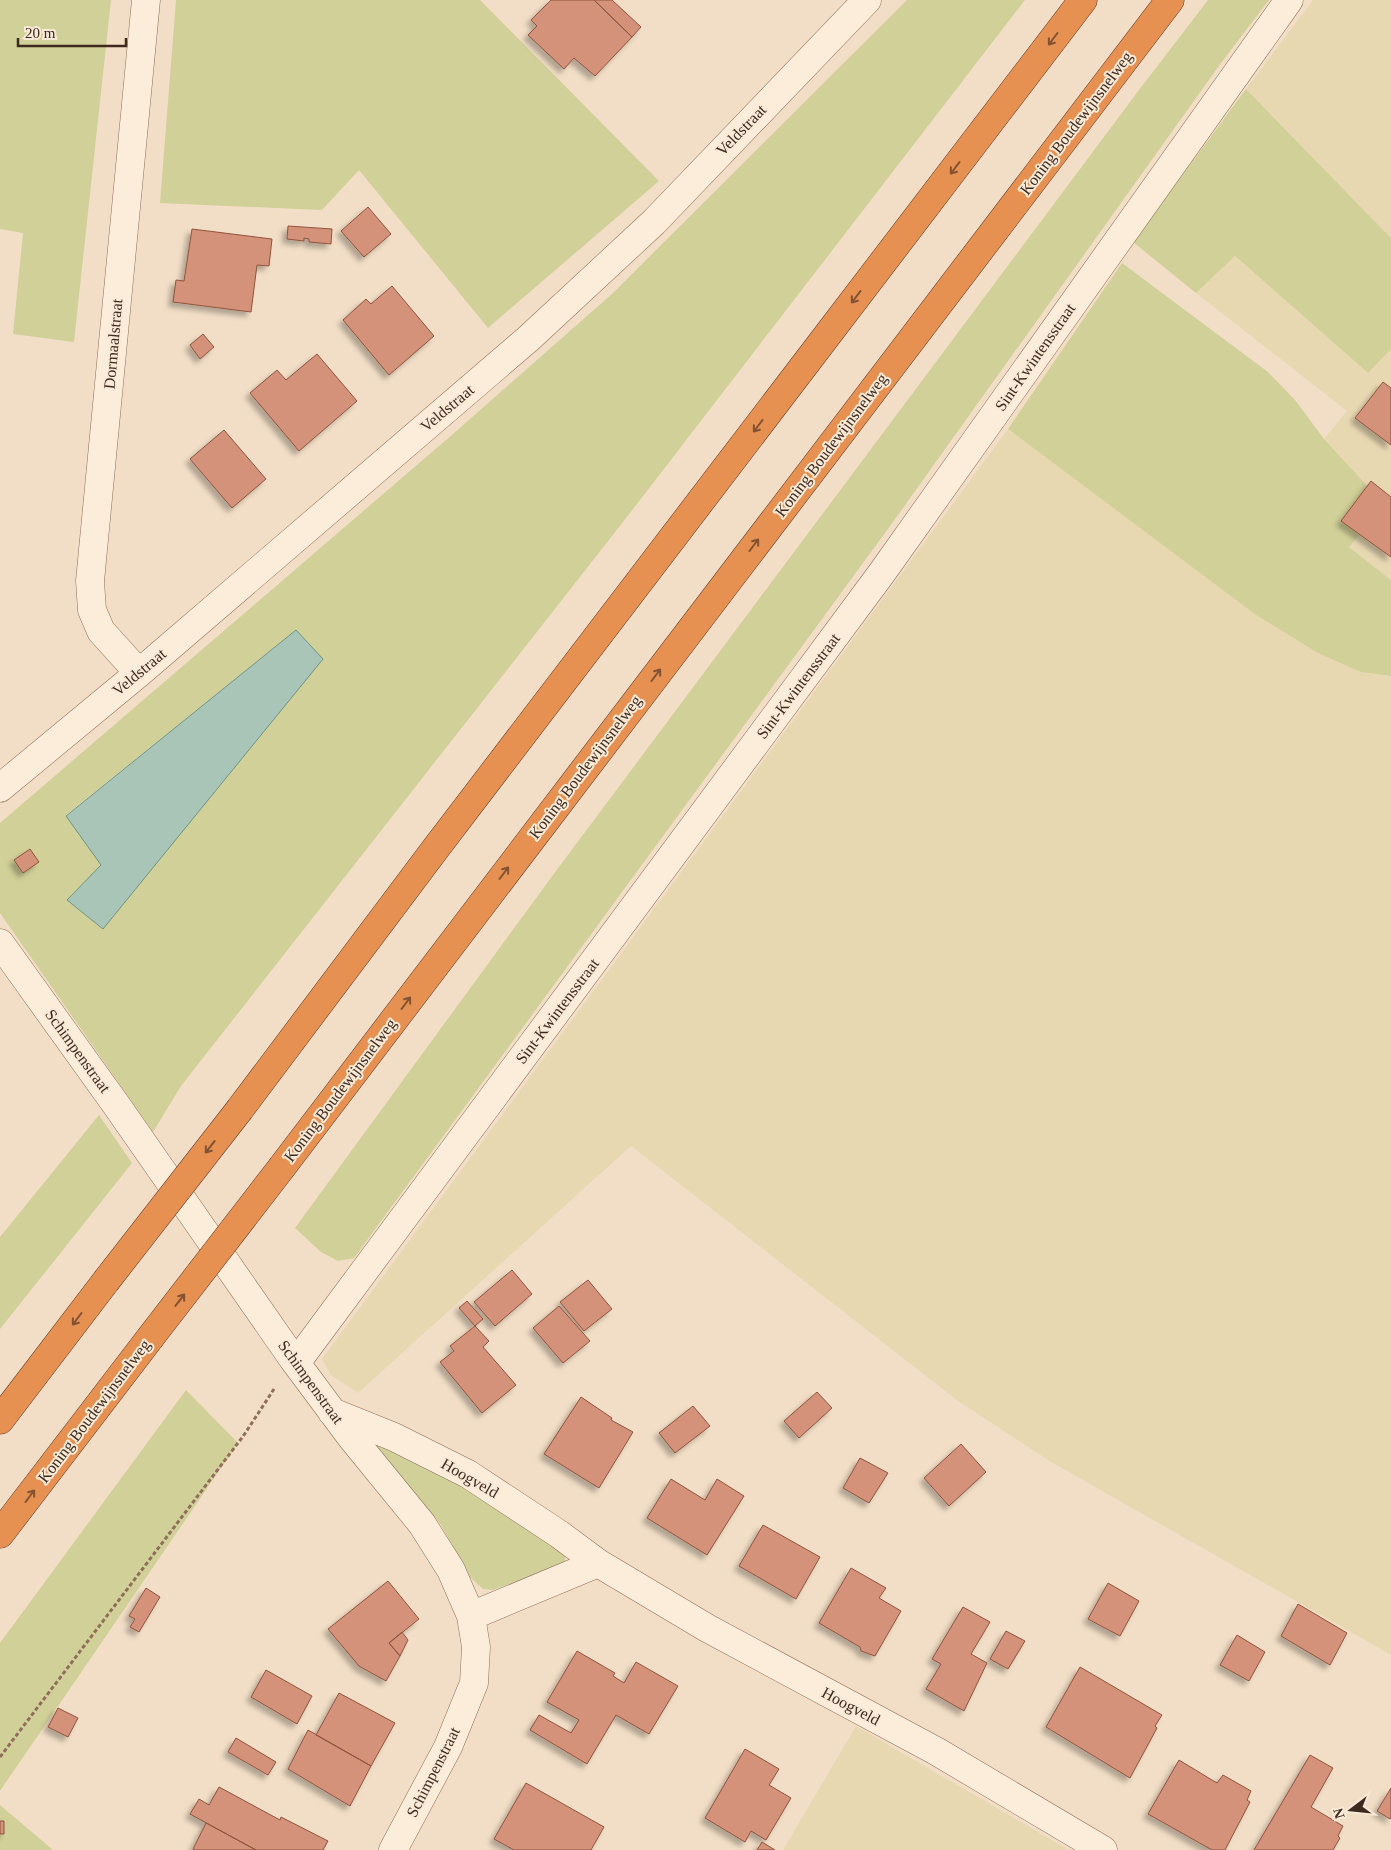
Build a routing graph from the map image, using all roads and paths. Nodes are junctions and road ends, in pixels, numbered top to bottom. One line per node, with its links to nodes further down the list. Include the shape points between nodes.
1 (146, 0): 6 (street, Dormaalstraat, via 90,582 92,610 101,631)
2 (867, 0): 6 (street, Veldstraat, via 654,222 528,339)
3 (1083, 0): 11 (highway, one-way to 11, bridge)
4 (1170, 0): 12 (highway, Koning Boudewijnsnelweg, one-way to 4, bridge)
5 (1289, 0): 9 (street, Sint-Kwintensstraat, via 881,574)
6 (139, 673): 7 (street, Veldstraat)
7 (0, 788)
8 (0, 943): 9 (street, Schimpenstraat)
9 (295, 1361): 10 (street, Schimpenstraat); 15 (path, via 244,1435)
10 (332, 1412): 13 (street, Hoogveld, via 394,1437 468,1474); 14 (street, Schimpenstraat, via 422,1524 451,1570)
11 (0, 1420)
12 (0, 1534)
13 (598, 1563): 14 (street); 17 (street, Hoogveld, via 707,1628 936,1751)
14 (471, 1616): 16 (street, Schimpenstraat, via 476,1647 474,1683 448,1747)
15 (0, 1757)
16 (393, 1850)
17 (1103, 1850)

